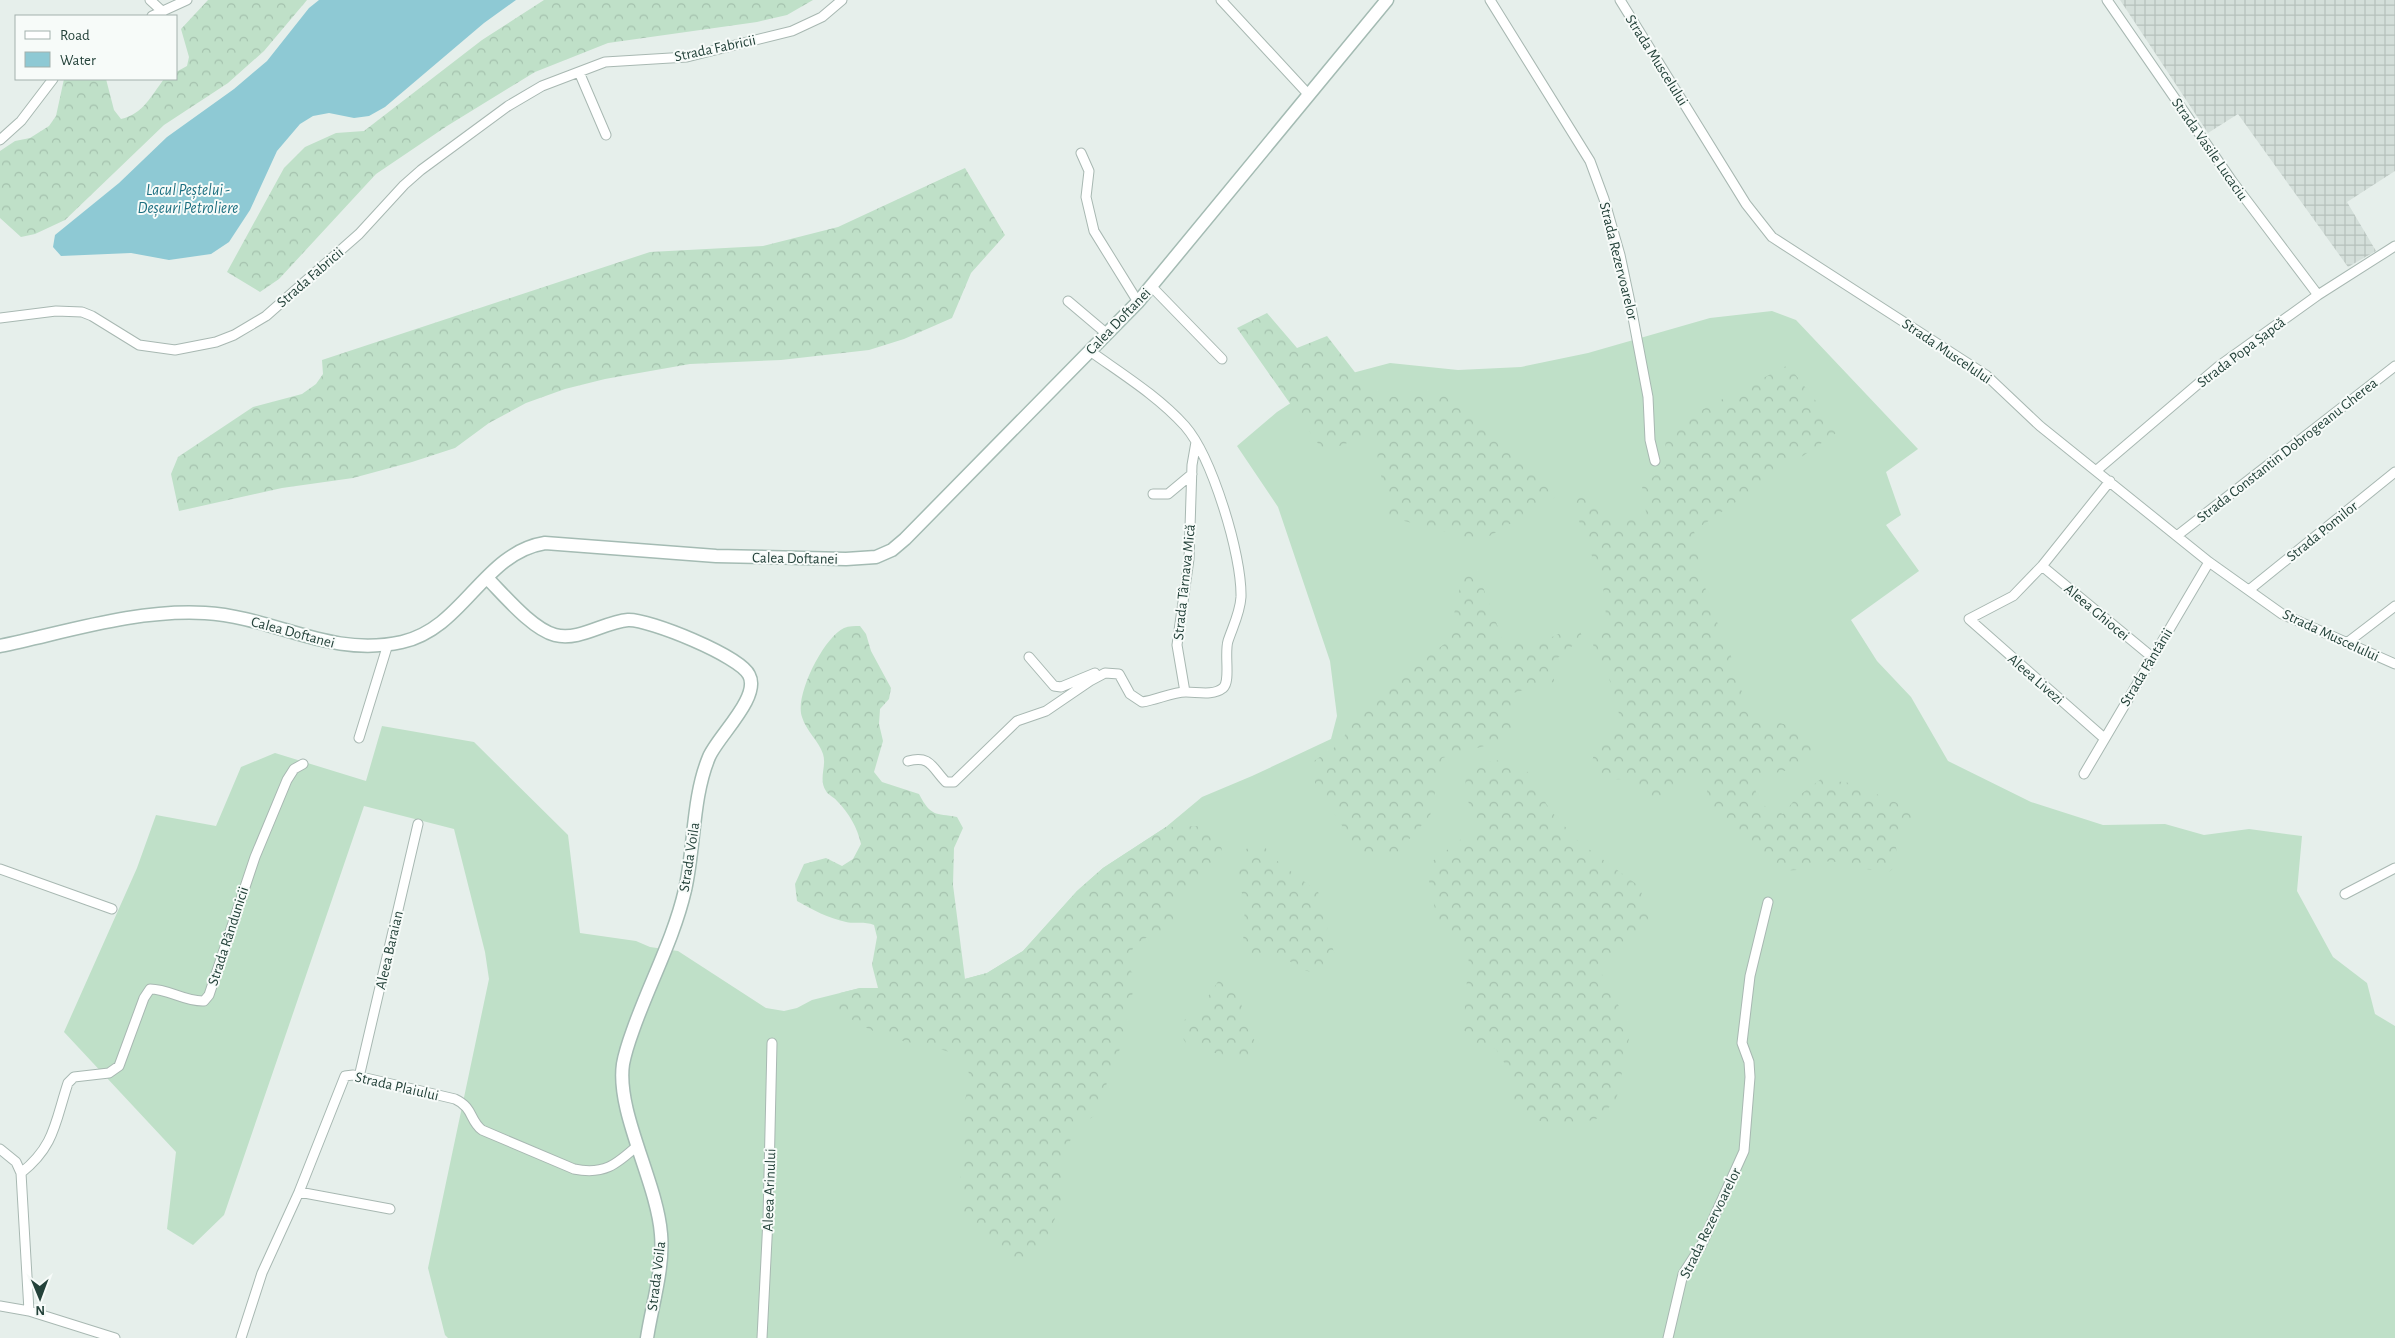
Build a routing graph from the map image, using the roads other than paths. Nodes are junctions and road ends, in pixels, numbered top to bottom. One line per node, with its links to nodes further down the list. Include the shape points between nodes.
1 (150, 0): 9 (street)
2 (187, 0): 9 (street)
3 (842, 0): 11 (street, Strada Fabricii, via 822,17 792,31 687,57 615,60)
4 (1221, 0): 13 (street)
5 (1387, 0): 13 (main road, Calea Doftanei)
6 (1490, 0): 28 (street, Strada Rezervoarelor, via 1590,161 1604,198 1631,307 1648,396 1650,440)
7 (1620, 0): 29 (street, Strada Muscelului, via 1746,204 1772,236 1986,375 2040,426)
8 (2107, 0): 19 (street, Strada Vasile Lucaciu, via 2232,181)
9 (163, 12): 10 (street)
10 (155, 15)
11 (579, 72): 14 (street); 22 (street, Strada Fabricii, via 542,86 508,106 442,154 404,185 359,234 287,298 266,316 234,335 194,347 156,349 139,345 82,312 56,311)
12 (52, 80): 15 (street, via 21,121)
13 (1308, 94): 18 (main road, Calea Doftanei)
14 (606, 135)
15 (0, 140)
16 (1081, 153): 21 (street, via 1089,171 1086,198 1094,232)
17 (2395, 246): 19 (street, Strada Popa Șapcă)
18 (1152, 286): 21 (main road, Calea Doftanei); 25 (street)
19 (2318, 295): 29 (street, Strada Popa Șapcă, via 2219,366)
20 (1068, 301): 23 (street)
21 (1138, 302): 23 (main road, Calea Doftanei)
22 (0, 318)
23 (1107, 334): 24 (main road, Calea Doftanei)
24 (1090, 351): 27 (street, via 1172,414); 37 (main road, Calea Doftanei, via 905,539 876,557 716,556 545,543 518,550)
25 (1222, 359)
26 (2395, 366): 34 (street, Strada Constantin Dobrogeanu Gherea)
27 (1196, 442): 31 (street, Strada Târnava Mică); 47 (street, via 1209,469 1234,546 1241,599 1226,648 1228,681 1214,692)
28 (1655, 461)
29 (2097, 470): 32 (street, Strada Muscelului)
30 (2395, 472): 38 (street, Strada Pomilor)
31 (1192, 474): 33 (street, via 1168,494); 47 (street, Strada Târnava Mică, via 1189,559 1177,645)
32 (2110, 481): 34 (street, Strada Muscelului); 36 (street)
33 (1153, 494)
34 (2178, 535): 35 (street, Strada Muscelului)
35 (2209, 562): 38 (street, Strada Muscelului); 44 (street, Strada Fântânii)
36 (2042, 566): 44 (street, Aleea Ghiocei); 49 (street, Aleea Livezi, via 2013,596 1969,619)
37 (487, 578): 41 (main road, Calea Doftanei, via 437,627 414,638); 61 (main road, Strada Voila, via 548,633 571,636 622,621 642,621 719,653 738,663 749,675 749,696 709,756 700,792 685,892 623,1064 623,1089)
38 (2249, 590): 40 (street, Strada Muscelului, via 2282,614)
39 (2395, 606): 40 (street)
40 (2348, 642): 45 (street, Strada Muscelului)
41 (388, 644): 42 (main road, Calea Doftanei, via 334,644 235,617 185,613 120,619); 48 (street)
42 (0, 646)
43 (1029, 657): 46 (street, via 1054,686 1061,687 1091,674)
44 (2152, 657): 49 (street, Strada Fântânii)
45 (2395, 664)
46 (1105, 673): 47 (street, via 1119,674 1130,694 1142,702); 50 (street, via 1046,711 1017,720 954,782 946,782 928,761 917,759)
47 (1185, 692)
48 (359, 738)
49 (2104, 738): 52 (street, Strada Fântânii)
50 (908, 762)
51 (303, 764): 63 (street, Strada Rândunicii, via 294,769 287,780 255,857 204,1001 195,1002 150,989 119,1066 109,1073 74,1077 68,1083 50,1141 41,1155)
52 (2084, 774)
53 (418, 824): 60 (street, Aleea Baraian)
54 (2395, 868): 56 (street)
55 (0, 869): 58 (street)
56 (2345, 894)
57 (1768, 902): 72 (street, Strada Rezervoarelor, via 1750,976 1742,1043 1750,1077 1744,1152 1701,1246 1683,1274)
58 (112, 909)
59 (772, 1042): 71 (street, Aleea Arinului)
60 (359, 1077): 61 (street, Strada Plaiului, via 455,1099 468,1106 482,1130 574,1169 604,1170); 64 (street, Strada Plaiului, via 349,1074 343,1079)
61 (638, 1145): 70 (main road, Strada Voila, via 655,1201 661,1235 660,1262)
62 (0, 1149): 63 (street, via 16,1162)
63 (21, 1173): 67 (street)
64 (299, 1192): 65 (street); 69 (street, Strada Plaiului, via 262,1273)
65 (390, 1209)
66 (0, 1306): 67 (street)
67 (29, 1311): 68 (street)
68 (115, 1338)
69 (241, 1338)
70 (647, 1338)
71 (762, 1338)
72 (1668, 1338)

